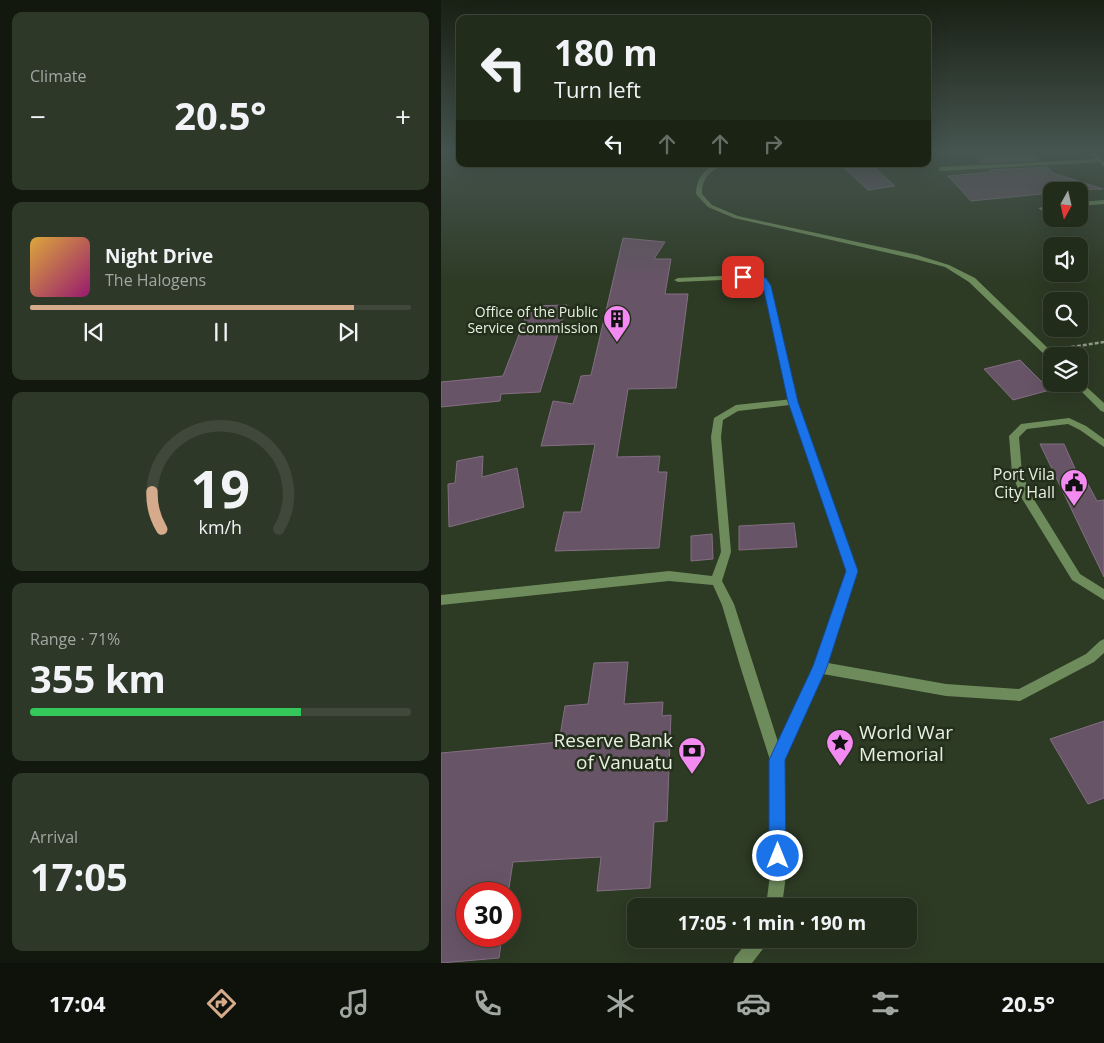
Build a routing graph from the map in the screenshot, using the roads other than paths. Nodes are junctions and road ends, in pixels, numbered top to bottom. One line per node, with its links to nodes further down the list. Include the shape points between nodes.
1 (700, 195): 5 (street, via 710,206 736,217 947,266 972,280)
2 (1104, 202): 3 (street)
3 (1089, 203)
4 (678, 280): 7 (street, via 743,277 763,280)
5 (1043, 348)
6 (1087, 392): 8 (street)
7 (793, 402): 10 (street, via 736,408 719,418 716,437 726,552); 14 (street, via 852,571)
8 (1104, 409)
9 (1104, 444): 11 (street, via 1069,421 1024,426 1014,436 1017,473 1025,494 1075,577)
10 (716, 581): 12 (street, via 669,576); 15 (street, via 729,604)
11 (1104, 596)
12 (441, 600)
13 (1104, 645): 14 (street, via 1090,658 1020,695 946,690)
14 (819, 667): 15 (street)
15 (777, 760): 16 (street, via 778,875)
16 (774, 898)
17 (753, 948): 18 (street)
18 (741, 963)

